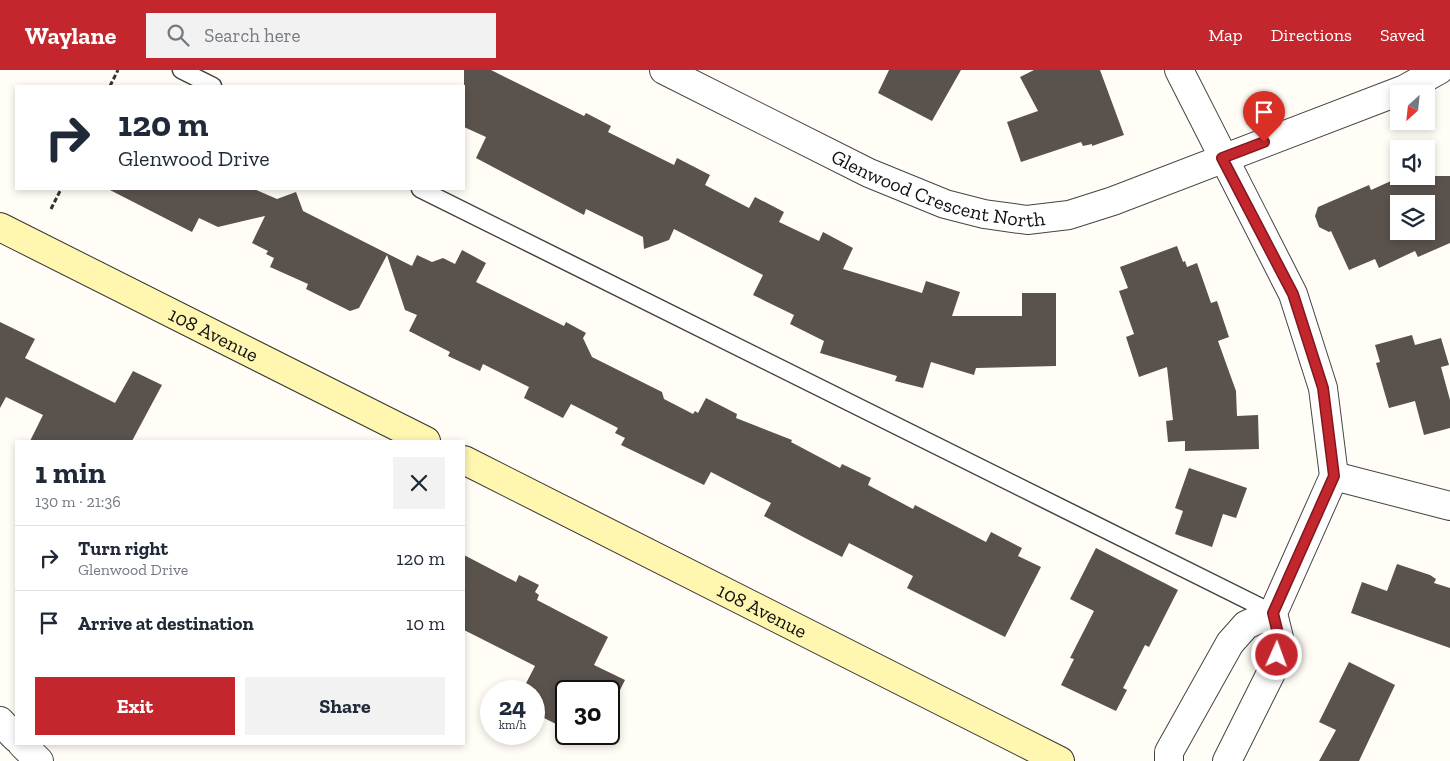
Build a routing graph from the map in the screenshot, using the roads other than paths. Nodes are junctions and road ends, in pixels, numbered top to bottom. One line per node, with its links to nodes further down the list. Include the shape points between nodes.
1 (181, 70): 5 (lane)
2 (664, 70): 6 (street, Glenwood Crescent North, via 869,173 946,204 984,214 1027,220 1069,215)
3 (1179, 70): 6 (street)
4 (1439, 70): 6 (street, Glenwood Crescent North, via 1405,89)
5 (211, 85)
6 (1222, 158): 11 (street, via 1293,294 1323,388)
7 (422, 190): 13 (lane)
8 (0, 226): 9 (street, 108 Avenue)
9 (424, 440)
10 (465, 461): 18 (street, 108 Avenue)
11 (1334, 476): 12 (street); 13 (street)
12 (1450, 506)
13 (1273, 613): 19 (street, via 1246,625 1230,643 1169,752); 20 (street, via 1280,642 1273,669)
14 (0, 721): 15 (street)
15 (15, 737)
16 (23, 745): 17 (street)
17 (39, 761)
18 (1060, 761)
19 (1168, 761)
20 (1226, 761)

